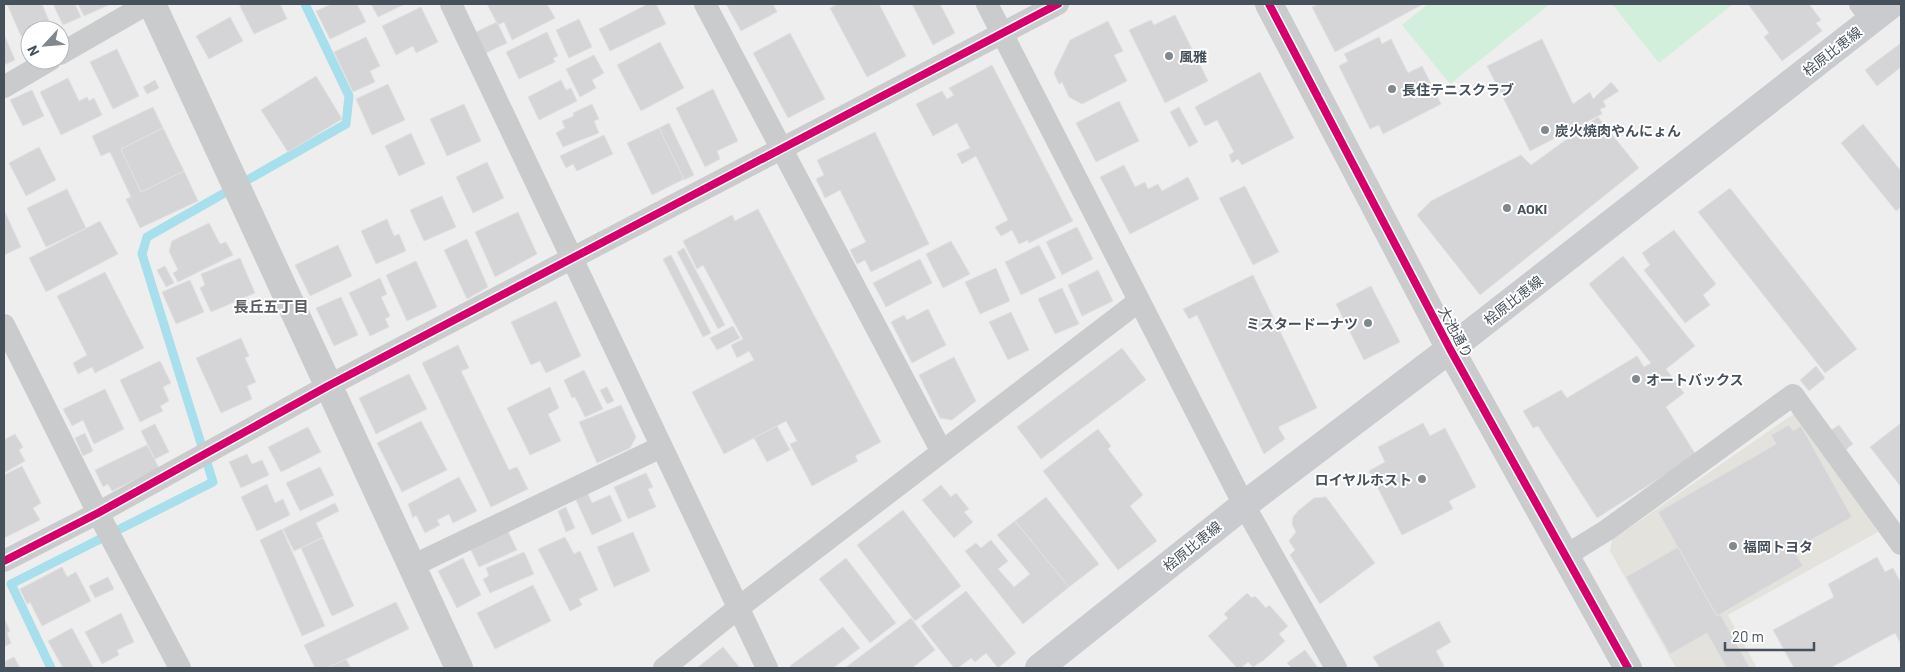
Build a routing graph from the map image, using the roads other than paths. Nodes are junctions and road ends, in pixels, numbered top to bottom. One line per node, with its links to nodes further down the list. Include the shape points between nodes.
1 (147, 4): 10 (street)
2 (152, 4): 18 (street)
3 (451, 4): 14 (street)
4 (705, 4): 13 (street)
5 (987, 4): 9 (street)
6 (1058, 4): 9 (street)
7 (1269, 4): 17 (street, 大池通り)
8 (1875, 9): 17 (main road, 桧原比恵線)
9 (1002, 33): 13 (street); 15 (street)
10 (70, 48)
11 (33, 70): 12 (street)
12 (4, 87)
13 (781, 149): 14 (street); 20 (street)
14 (572, 258): 18 (street); 19 (street)
15 (1140, 301): 20 (street); 21 (street)
16 (4, 325): 22 (street)
17 (1450, 349): 21 (main road, 桧原比恵線); 24 (street, 大池通り)
18 (328, 386): 22 (street); 26 (street)
19 (661, 446): 26 (street); 27 (street)
20 (942, 452): 27 (street)
21 (1244, 505): 32 (main road, 桧原比恵線); 33 (street)
22 (98, 513): 25 (street); 28 (street)
23 (1901, 544): 24 (street, via 1793,395 1606,530)
24 (1564, 556): 34 (street, 大池通り)
25 (4, 561)
26 (412, 566): 29 (street)
27 (738, 608): 30 (street); 31 (street)
28 (180, 668)
29 (459, 668)
30 (664, 668)
31 (767, 668)
32 (1039, 668)
33 (1336, 668)
34 (1628, 668)

